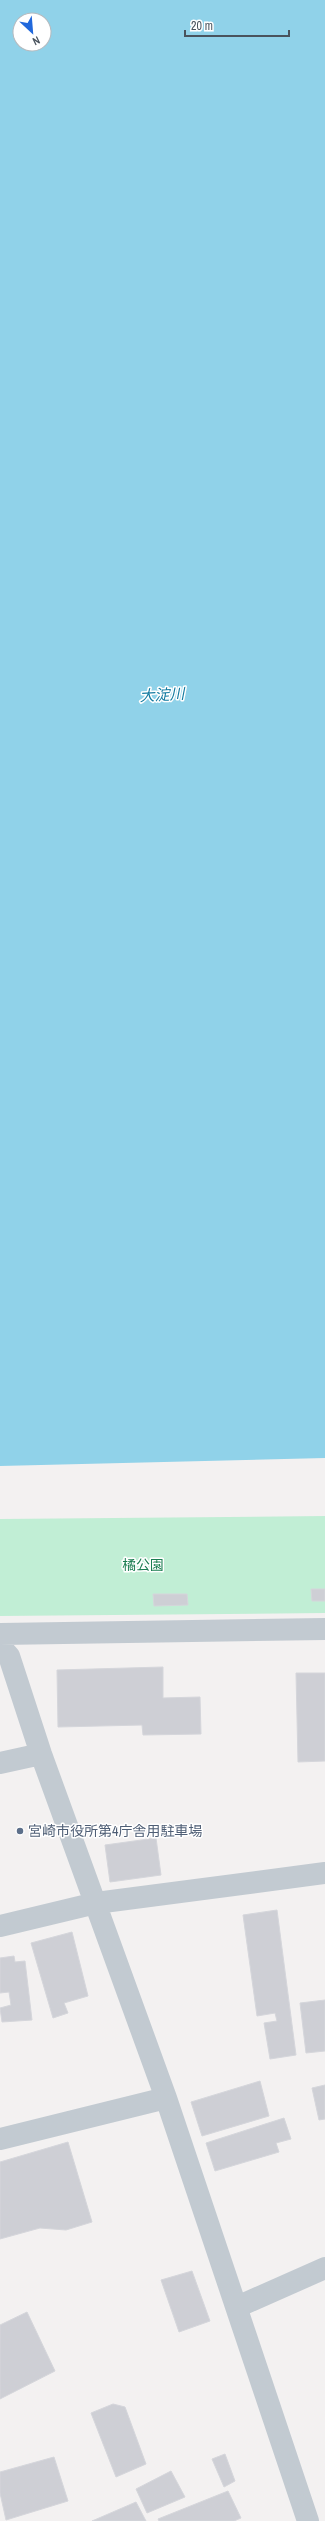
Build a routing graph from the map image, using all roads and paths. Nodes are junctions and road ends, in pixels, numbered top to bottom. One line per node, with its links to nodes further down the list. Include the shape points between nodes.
1 (325, 1629): 2 (street)
2 (0, 1634)
3 (0, 1646): 4 (street, via 9,1656)
4 (41, 1754): 5 (street); 7 (street)
5 (0, 1763)
6 (325, 1873): 7 (street)
7 (96, 1903): 8 (street); 9 (street)
8 (0, 1926)
9 (166, 2098): 10 (street); 12 (street)
10 (0, 2139)
11 (325, 2268): 12 (street)
12 (237, 2307): 13 (street)
13 (308, 2521)

